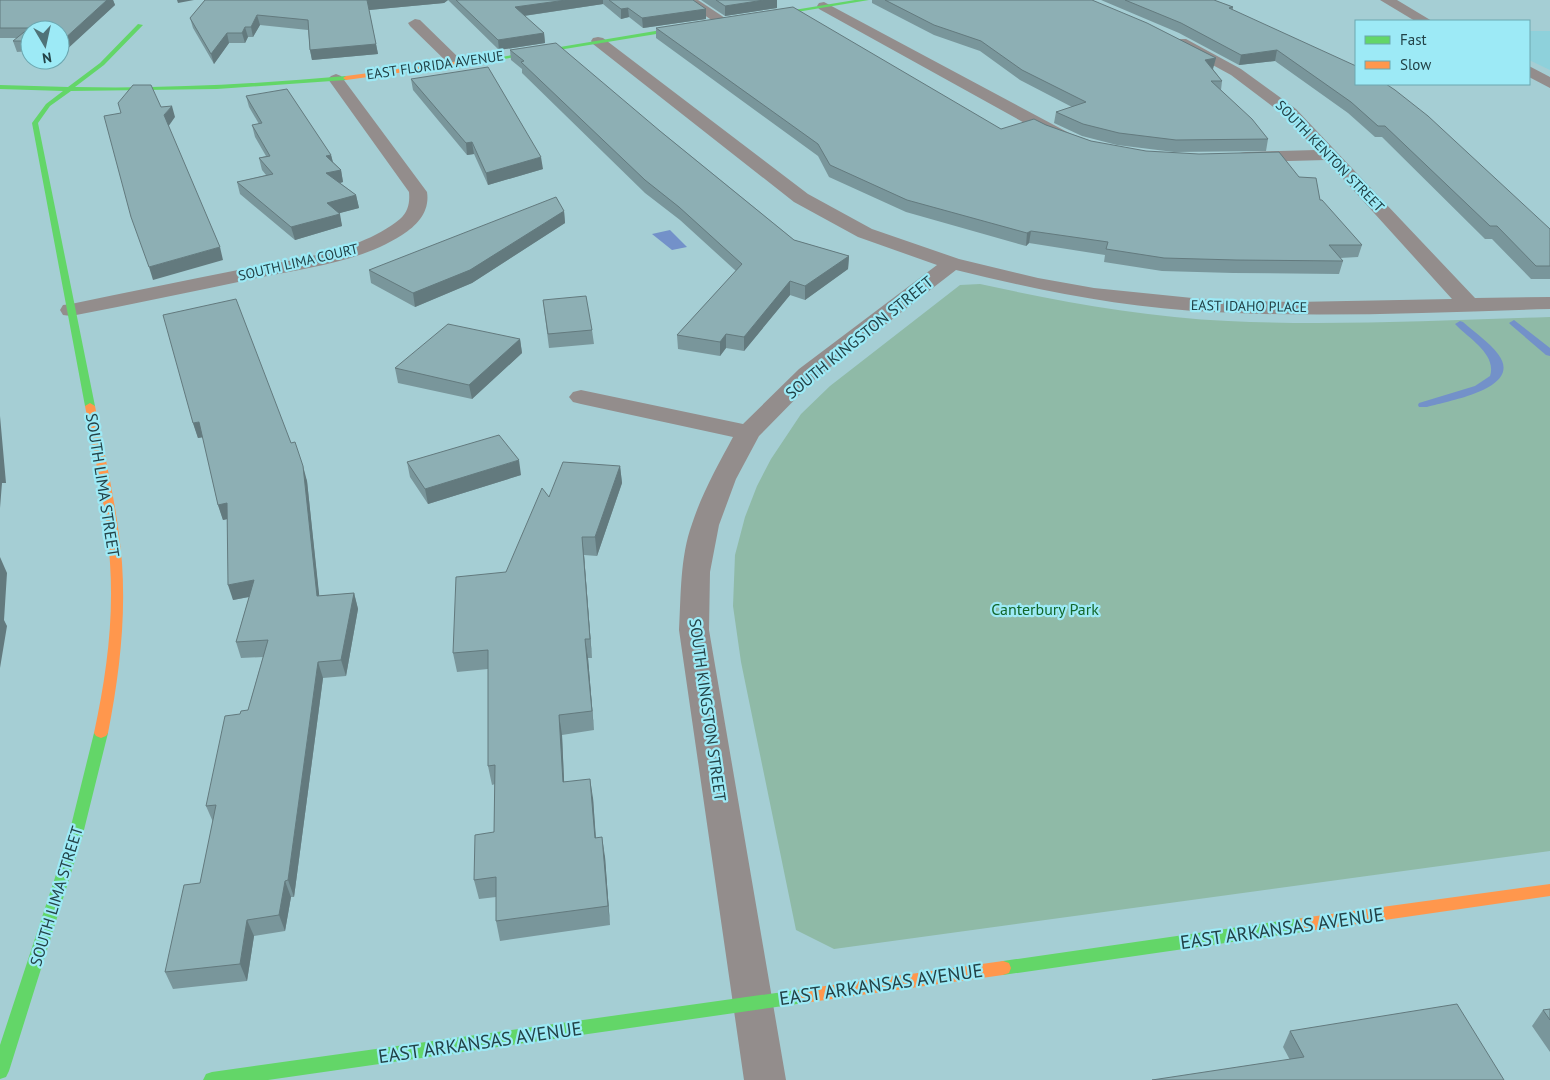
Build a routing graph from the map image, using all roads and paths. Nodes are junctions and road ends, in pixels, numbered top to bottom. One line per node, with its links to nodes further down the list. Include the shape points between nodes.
1 (689, 0): 7 (street)
2 (866, 0): 4 (street)
3 (1387, 0): 6 (street)
4 (824, 6): 5 (street); 18 (street, via 1051,131)
5 (751, 18)
6 (1422, 20)
7 (729, 21): 11 (street, EAST FLORIDA AVENUE)
8 (415, 23): 12 (street)
9 (140, 25): 17 (street, SOUTH LIMA STREET, via 101,65)
10 (1170, 36): 19 (street, SOUTH KENTON STREET, via 1256,85 1290,112)
11 (598, 41): 12 (street, EAST FLORIDA AVENUE); 21 (street, SOUTH KINGSTON STREET, via 801,198 865,232)
12 (456, 63): 14 (street, EAST FLORIDA AVENUE)
13 (1530, 72): 15 (street)
14 (336, 78): 17 (street, EAST FLORIDA AVENUE, via 199,88); 24 (street, SOUTH LIMA COURT, via 418,192 419,204 414,215 402,226 383,239 332,257)
15 (1550, 83)
16 (0, 87): 17 (street, EAST FLORIDA AVENUE)
17 (68, 90): 24 (street, SOUTH LIMA STREET, via 40,113 35,122)
18 (1079, 143)
19 (1332, 155): 20 (street); 23 (street, SOUTH KENTON STREET)
20 (1234, 157)
21 (952, 264): 23 (street, EAST IDAHO PLACE, via 1066,289 1172,303 1287,308); 26 (street, SOUTH KINGSTON STREET, via 807,374)
22 (1550, 303): 23 (street, EAST IDAHO PLACE)
23 (1470, 305)
24 (71, 310): 29 (street, SOUTH LIMA STREET, via 116,549 114,650 107,709 92,776 71,852)
25 (581, 397): 26 (street)
26 (748, 433): 28 (street, SOUTH KINGSTON STREET, via 723,479 706,525 696,572 694,630)
27 (1550, 890): 28 (street, EAST ARKANSAS AVENUE)
28 (752, 1003): 30 (street, EAST ARKANSAS AVENUE); 31 (street, SOUTH KINGSTON STREET)
29 (0, 1070)
30 (212, 1080)
31 (765, 1080)

